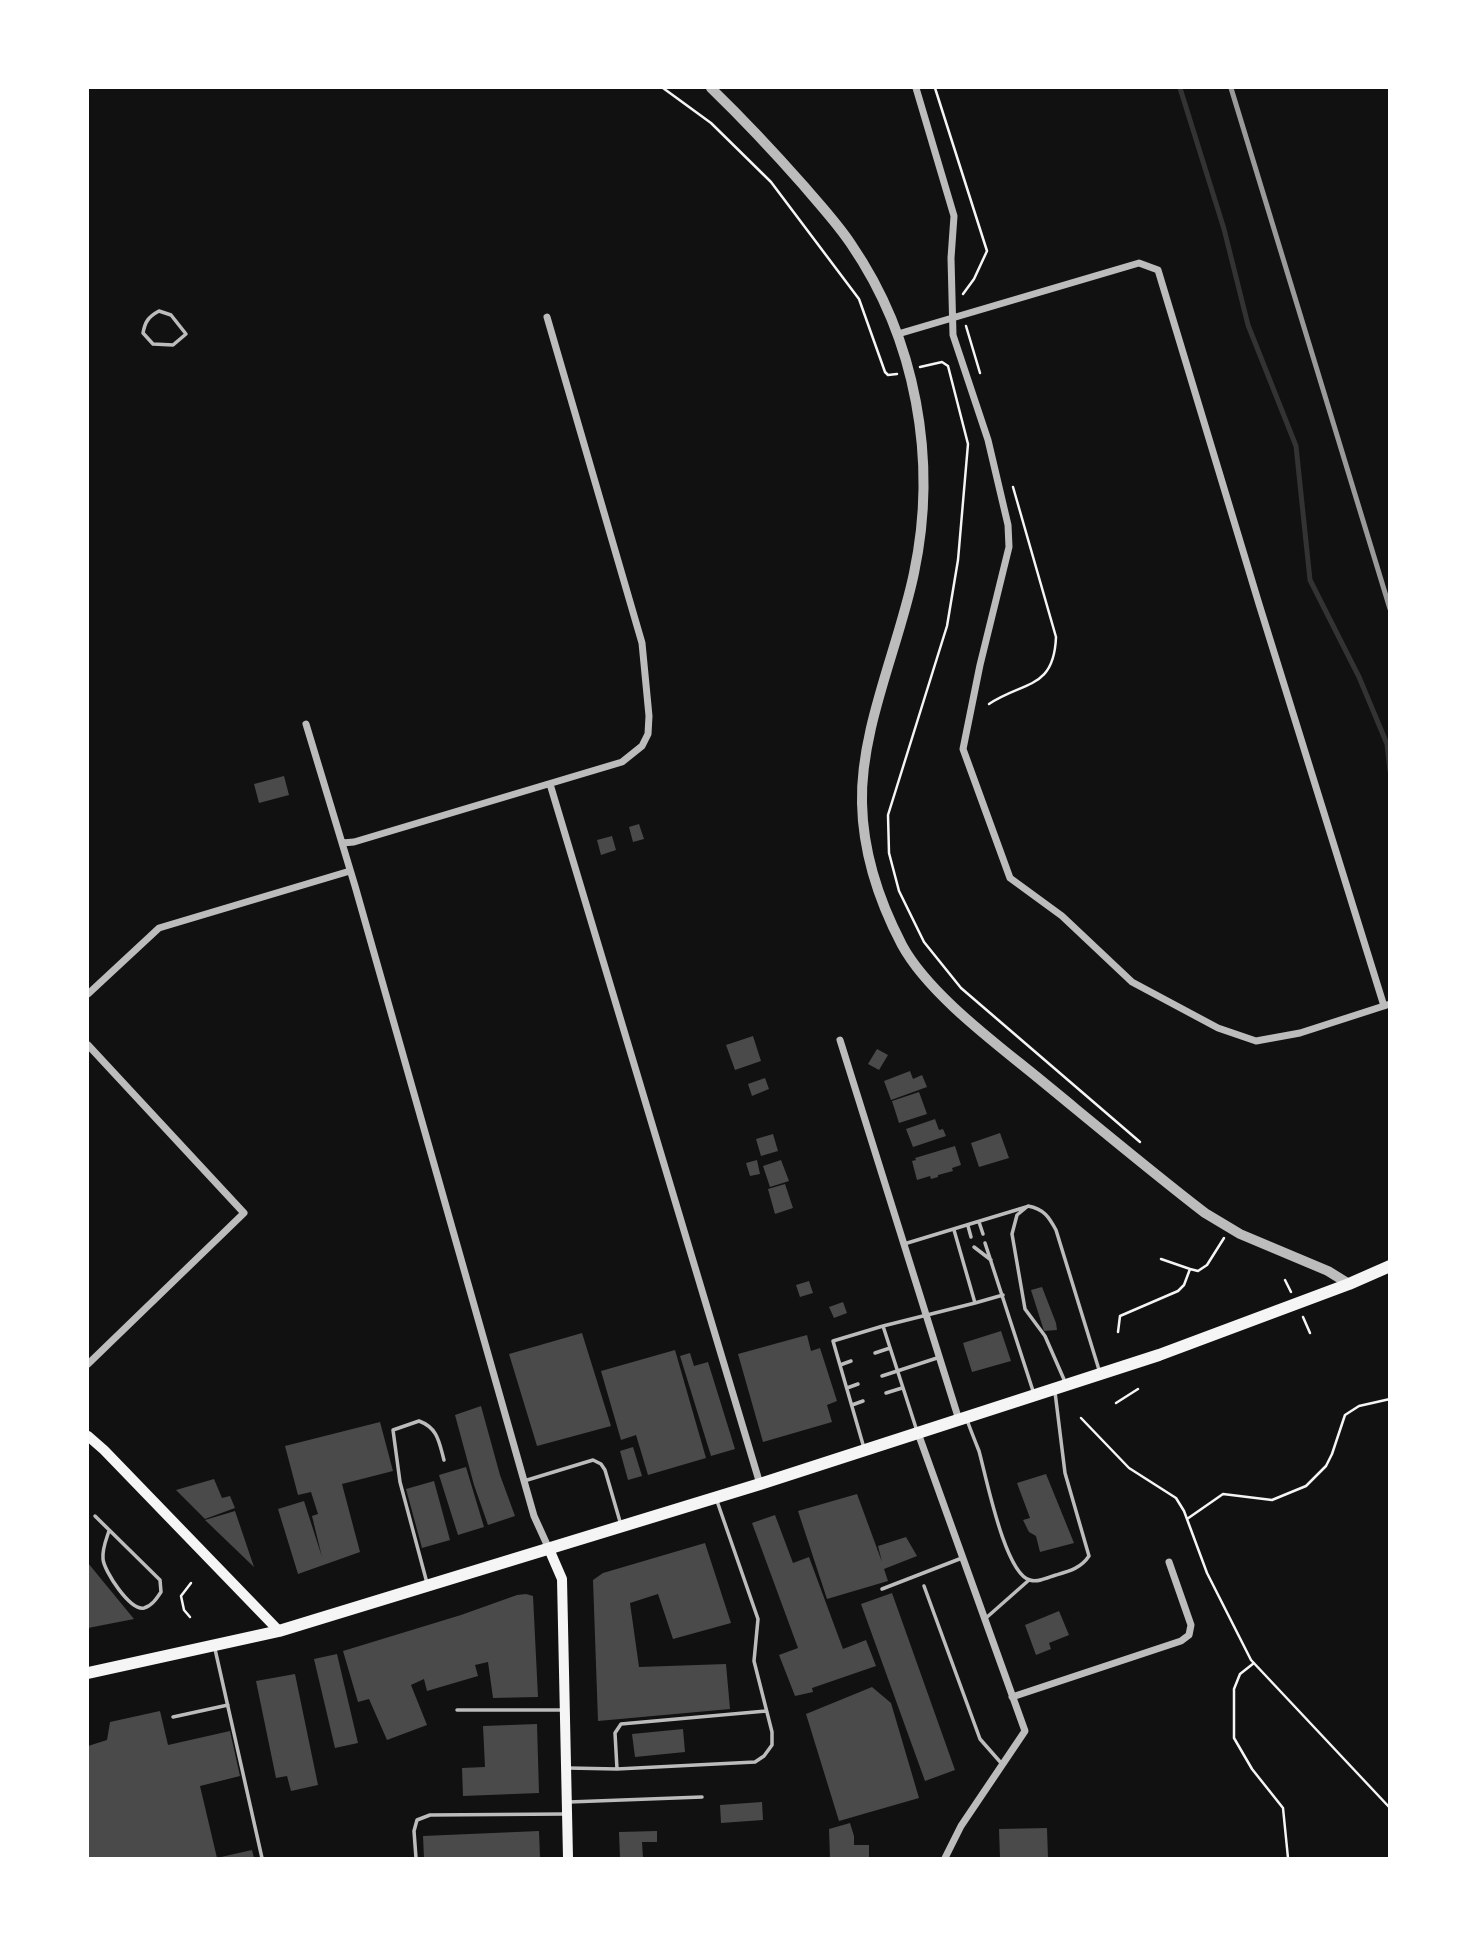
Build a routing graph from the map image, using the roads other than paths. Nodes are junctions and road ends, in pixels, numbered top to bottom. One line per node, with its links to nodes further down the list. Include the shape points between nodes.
1 (711, 88): 5 (street, via 851,243)
2 (916, 88): 3 (street, via 954,216)
3 (954, 316): 5 (street); 12 (street, via 1139,263 1158,270); 12 (street, via 953,335 988,440 1009,547 963,749 1010,878 1062,916 1132,982 1217,1028 1256,1041 1300,1033)
4 (547, 317): 8 (street, via 642,643 649,716 642,746 622,762)
5 (898, 334): 26 (street, via 911,370 918,411 922,517 915,571 866,758 862,802 867,852 881,903 904,949 939,993 1157,1176 1240,1234 1328,1270)
6 (181, 339): 6 (lane, via 173,345 153,344 143,333 145,323 159,312 170,315 187,334)
7 (306, 724): 9 (street)
8 (550, 784): 9 (street); 54 (street)
9 (342, 844): 10 (street)
10 (350, 871): 11 (street, via 159,928); 53 (street)
11 (88, 994)
12 (1387, 1005)
13 (840, 1040): 22 (street)
14 (88, 1045): 35 (street, via 244,1213)
15 (1028, 1206): 16 (lane); 38 (lane, via 1049,1216 1056,1230); 41 (lane, via 1017,1215 1012,1234 1025,1309 1045,1336)
16 (979, 1222): 17 (lane); 19 (lane)
17 (968, 1225): 18 (lane); 20 (lane)
18 (954, 1230): 22 (lane); 28 (lane)
19 (982, 1234)
20 (971, 1237)
21 (985, 1243): 24 (lane)
22 (904, 1244): 29 (street)
23 (974, 1247): 24 (lane)
24 (992, 1261): 27 (lane)
25 (1389, 1267): 26 (main road)
26 (1349, 1284): 38 (main road)
27 (1003, 1295): 28 (lane); 45 (lane)
28 (975, 1303): 29 (lane)
29 (926, 1314): 30 (lane); 33 (street)
30 (883, 1326): 31 (lane); 36 (lane, via 833,1341)
31 (890, 1348): 32 (lane); 37 (lane)
32 (875, 1353)
33 (939, 1357): 37 (lane); 48 (street)
34 (851, 1361): 36 (lane)
35 (88, 1364)
36 (840, 1365): 42 (lane)
37 (897, 1371): 39 (lane); 43 (lane)
38 (1101, 1374): 41 (main road)
39 (882, 1376)
40 (858, 1384): 42 (lane)
41 (1061, 1387): 45 (main road); 62 (lane, via 1065,1473 1088,1556 1076,1569)
42 (847, 1388): 47 (lane)
43 (902, 1388): 44 (lane); 49 (lane)
44 (886, 1393)
45 (1034, 1396): 48 (main road)
46 (863, 1401): 47 (lane)
47 (851, 1405): 51 (lane)
48 (963, 1420): 49 (main road); 62 (lane, via 978,1451 1004,1544 1018,1572)
49 (918, 1433): 51 (main road); 60 (street)
50 (88, 1436): 67 (main road)
51 (864, 1451): 54 (main road)
52 (444, 1460): 63 (lane, via 439,1440 428,1425 419,1421 393,1430 400,1482)
53 (524, 1481): 57 (lane, via 593,1460 605,1470); 59 (street)
54 (760, 1484): 55 (main road)
55 (716, 1497): 57 (main road); 74 (lane, via 758,1619 754,1661)
56 (96, 1516): 58 (lane)
57 (622, 1526): 59 (main road)
58 (108, 1531): 58 (lane, via 160,1580 161,1592 142,1609 123,1594 105,1569)
59 (549, 1549): 63 (main road); 73 (main road, via 562,1579)
60 (962, 1558): 65 (lane); 66 (street)
61 (1169, 1562): 70 (street, via 1192,1625 1189,1635)
62 (1029, 1580): 66 (lane)
63 (427, 1585): 67 (main road)
64 (924, 1586): 76 (lane, via 980,1739)
65 (882, 1588)
66 (984, 1619): 70 (street)
67 (279, 1631): 68 (main road)
68 (215, 1647): 69 (main road); 71 (lane)
69 (88, 1673)
70 (1012, 1697): 76 (street, via 1025,1731)
71 (228, 1705): 75 (lane); 81 (lane)
72 (457, 1710): 73 (lane)
73 (565, 1710): 77 (main road)
74 (766, 1711): 78 (lane, via 621,1724 615,1733); 78 (lane, via 772,1745 755,1762)
75 (173, 1717)
76 (1002, 1764): 84 (street)
77 (566, 1768): 78 (lane); 80 (main road)
78 (617, 1769)
79 (702, 1797): 80 (lane)
80 (567, 1808): 82 (lane, via 417,1819); 83 (main road)
81 (262, 1858)
82 (416, 1858)
83 (568, 1858)
84 (945, 1858)

